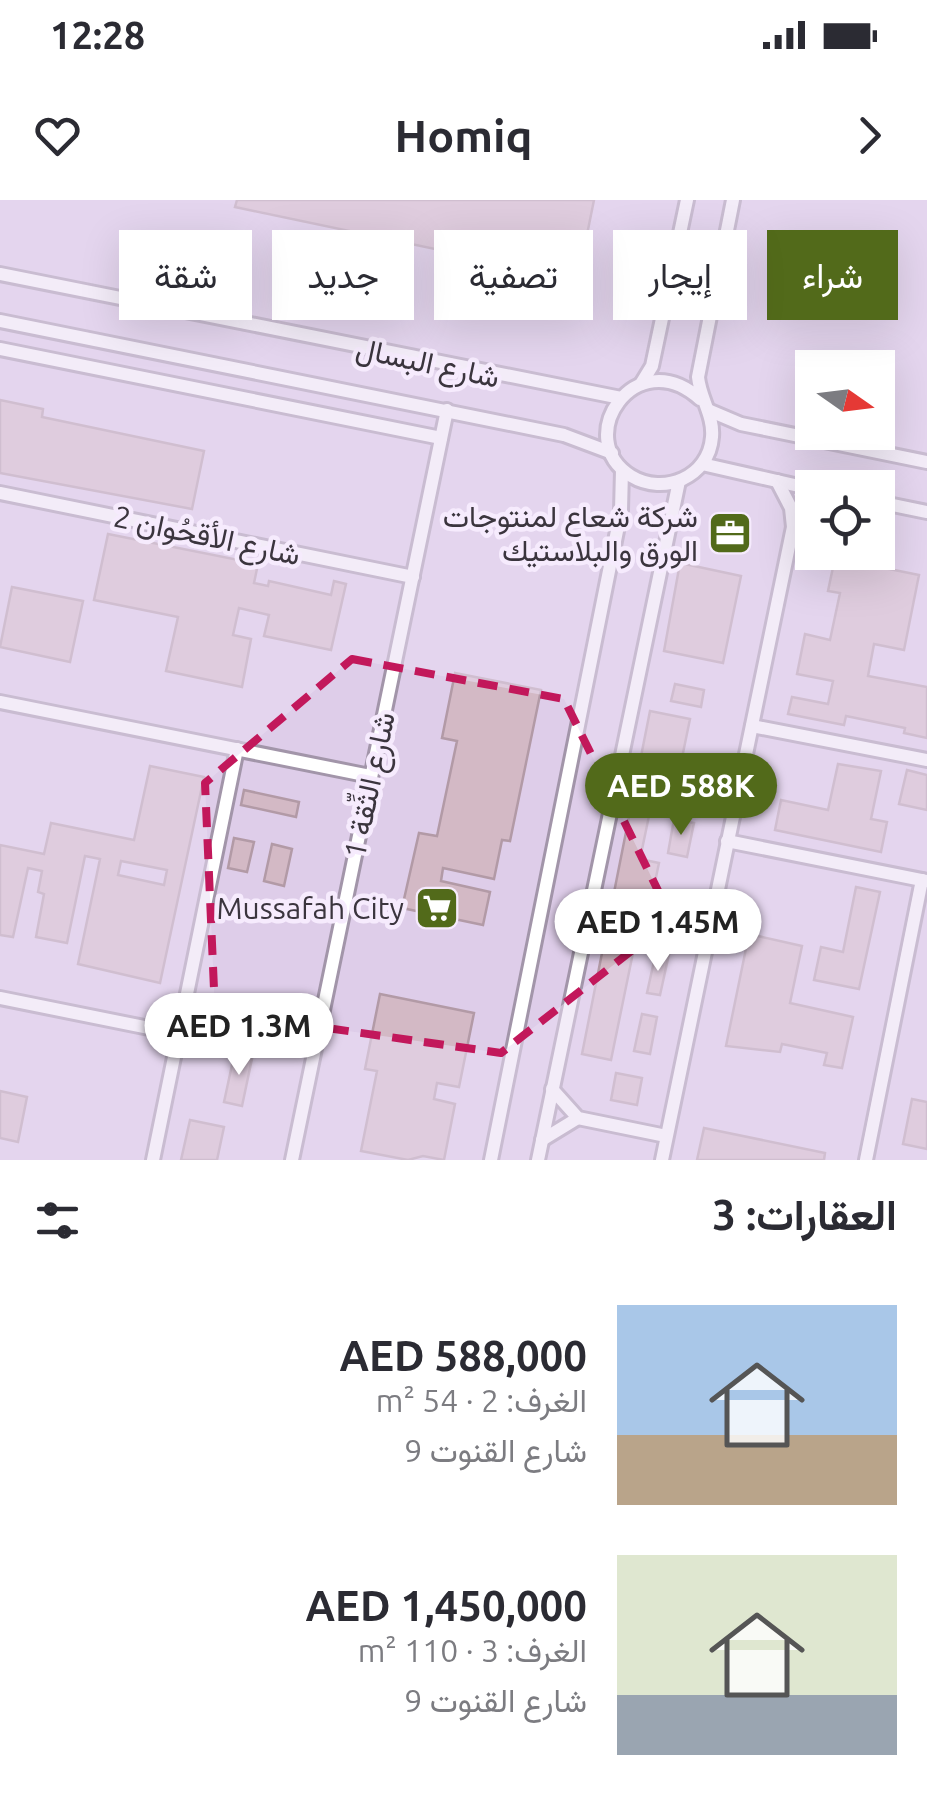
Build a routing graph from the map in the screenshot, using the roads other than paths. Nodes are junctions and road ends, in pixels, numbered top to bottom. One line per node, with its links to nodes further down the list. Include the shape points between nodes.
1 (687, 200): 6 (street, via 652,366)
2 (733, 200): 8 (street, via 701,355)
3 (0, 274): 7 (street, شارع البسال)
4 (0, 321): 9 (street, شارع البسال)
5 (0, 350): 11 (street)
6 (641, 384): 7 (street); 8 (street, via 673,381)
7 (621, 398): 13 (street, via 608,430)
8 (704, 405): 10 (street, via 741,424); 15 (street, via 712,438)
9 (447, 410): 11 (street, شارع الثِّقة 1); 13 (street, شارع البسال, via 564,435)
10 (795, 435)
11 (442, 438): 25 (street, شارع الثِّقة 1)
12 (870, 450): 14 (street)
13 (612, 453): 16 (street)
14 (927, 462)
15 (702, 464): 17 (street); 18 (street)
16 (622, 470): 18 (street, via 649,484); 41 (street, via 622,511)
17 (777, 481): 19 (street); 24 (street)
18 (680, 482): 35 (street)
19 (795, 487)
20 (0, 493): 25 (street, شارع الأقحُوان 2)
21 (895, 505): 22 (street)
22 (927, 512)
23 (795, 523): 24 (street)
24 (793, 527): 27 (street)
25 (413, 578): 30 (street, شارع الثِّقة 1)
26 (0, 702): 28 (street)
27 (752, 726): 29 (street); 31 (street)
28 (237, 749): 30 (street); 34 (street)
29 (927, 760)
30 (370, 776): 40 (street, شارع الثِّقة 1)
31 (727, 840): 32 (street); 37 (street)
32 (925, 881): 44 (street)
33 (0, 998): 34 (street)
34 (179, 1034): 39 (street)
35 (552, 1089): 36 (street); 38 (street)
36 (578, 1118): 37 (street); 38 (street)
37 (666, 1136): 43 (street)
38 (542, 1140): 42 (street)
39 (153, 1160)
40 (292, 1160)
41 (491, 1160)
42 (538, 1160)
43 (662, 1160)
44 (866, 1160)

